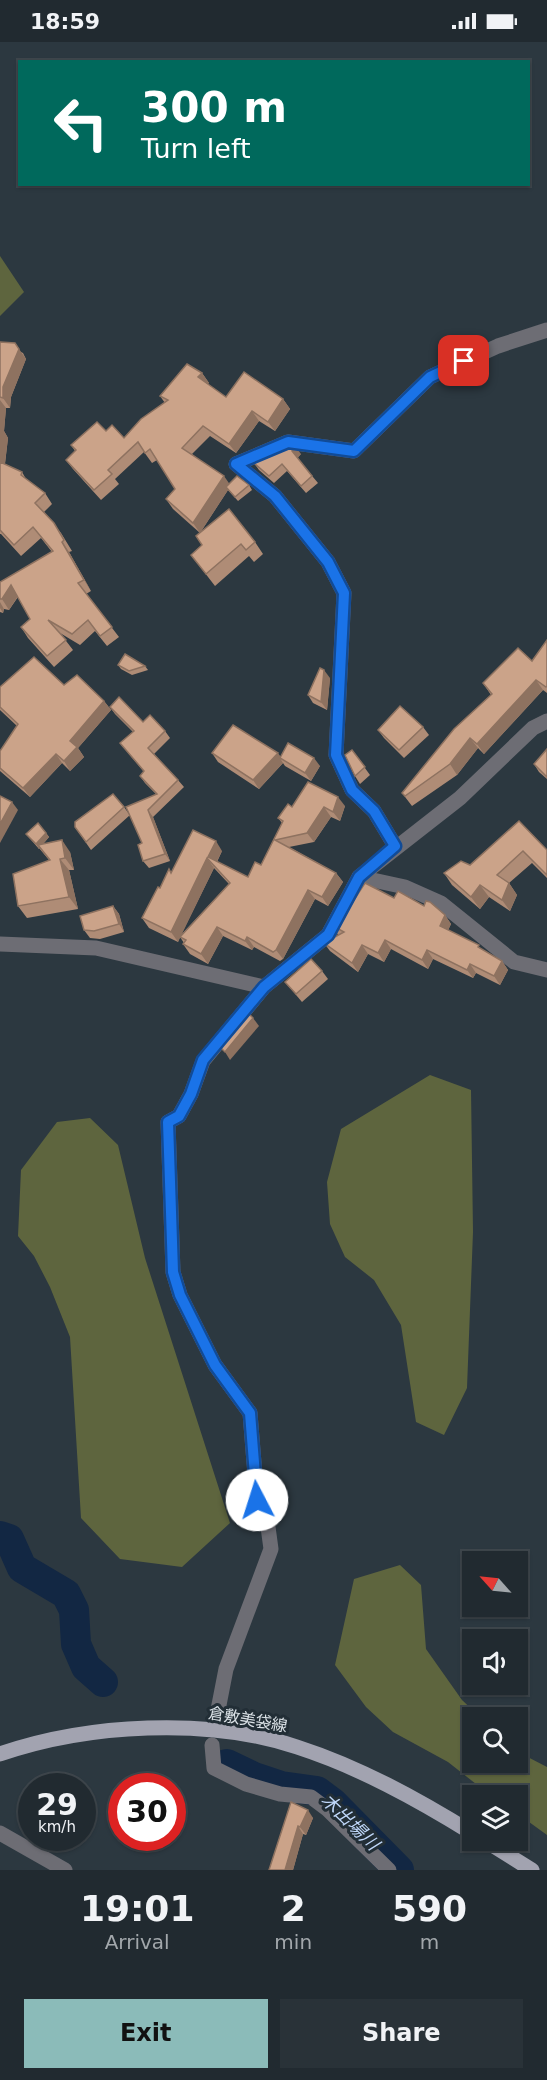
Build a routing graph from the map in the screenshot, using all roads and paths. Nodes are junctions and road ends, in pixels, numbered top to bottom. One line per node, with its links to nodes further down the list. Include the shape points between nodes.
1 (547, 330): 3 (street, via 498,346 430,377 354,451 288,442 236,464 275,496 328,562 344,593 336,755 352,790 374,811)
2 (547, 721): 3 (street, via 533,728 460,798)
3 (395, 846): 4 (street)
4 (359, 877): 6 (street, via 405,887 441,903 514,962); 7 (street, via 328,935)
5 (0, 944): 7 (street, via 96,948)
6 (547, 970)
7 (264, 987): 8 (street, via 203,1060 179,1116 168,1122 173,1272 180,1295 215,1365 250,1413 257,1500 268,1527 270,1549 226,1669)
8 (219, 1710)
9 (212, 1745): 15 (street, via 214,1768 246,1784 280,1794 311,1797)
10 (0, 1754): 11 (main road, 倉敷美袋線, via 95,1731 199,1729 250,1736 295,1746 350,1767)
11 (462, 1827)
12 (0, 1833): 14 (street)
13 (502, 1851): 16 (main road)
14 (65, 1870)
15 (389, 1870)
16 (532, 1870)

